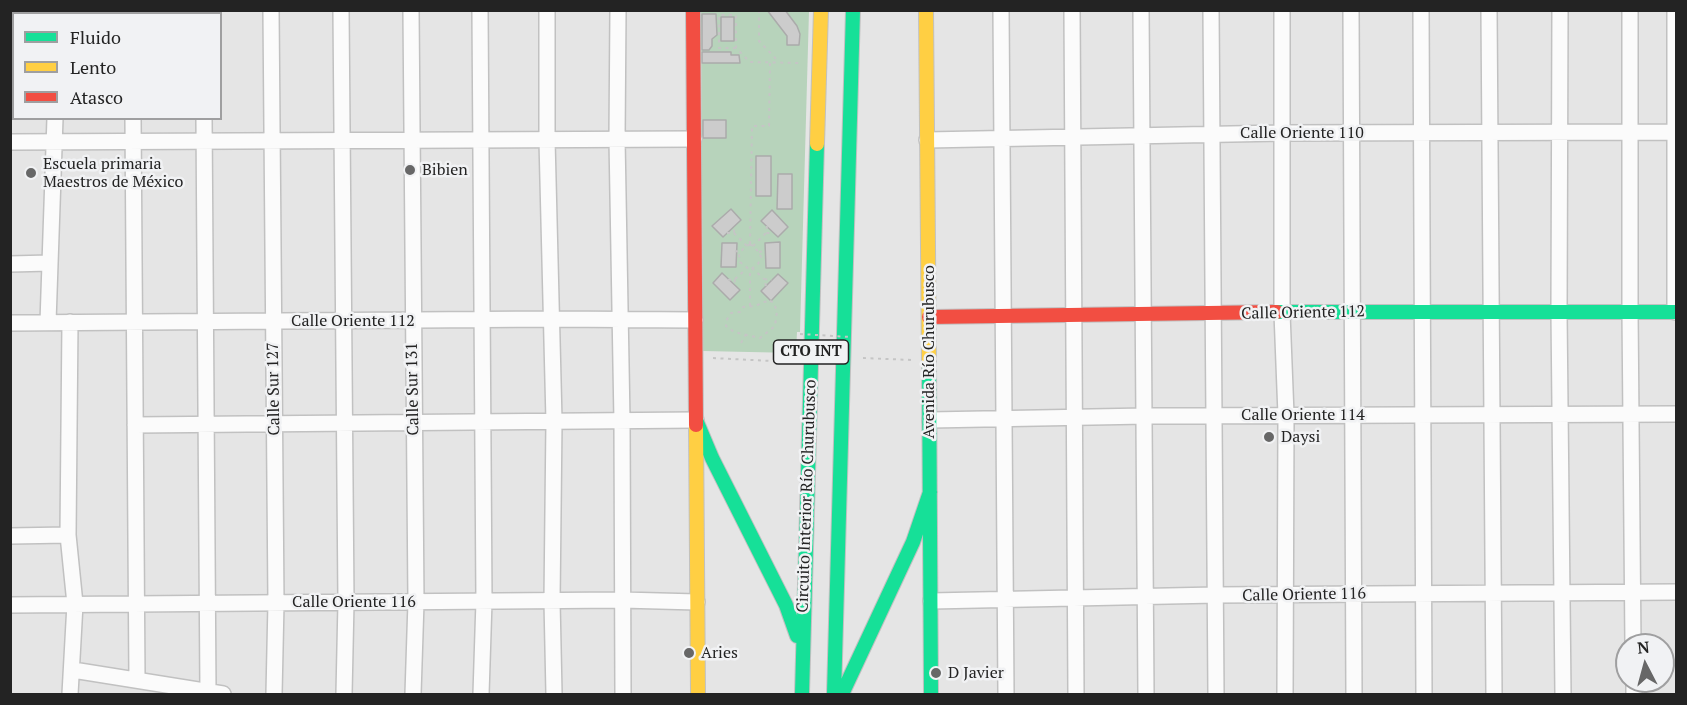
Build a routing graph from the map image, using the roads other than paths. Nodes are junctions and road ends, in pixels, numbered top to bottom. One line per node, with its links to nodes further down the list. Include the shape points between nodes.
1 (271, 10): 43 (street, Calle Sur 127)
2 (341, 10): 44 (street)
3 (411, 10): 38 (street, Calle Sur 131)
4 (480, 10): 39 (street)
5 (547, 10): 40 (street)
6 (618, 10): 36 (street)
7 (693, 10): 37 (main road)
8 (820, 10): 122 (main road, Circuito Interior Río Churubusco / CTO INT)
9 (853, 10): 136 (main road, Circuito Interior Río Churubusco / CTO INT)
10 (926, 10): 41 (main road, Avenida Río Churubusco)
11 (1001, 10): 35 (street)
12 (1072, 10): 34 (street)
13 (1141, 10): 33 (street)
14 (1211, 10): 32 (street)
15 (1282, 10): 28 (street)
16 (1351, 10): 29 (street)
17 (1421, 10): 30 (street)
18 (1489, 10): 31 (street)
19 (1560, 10): 25 (street)
20 (1630, 10): 26 (street)
21 (1675, 10): 27 (street)
22 (55, 120): 46 (street)
23 (133, 120): 47 (street)
24 (204, 120): 42 (street)
25 (1560, 132): 26 (street, Calle Oriente 110); 31 (street, Calle Oriente 110); 53 (street)
26 (1629, 132): 27 (street, Calle Oriente 110); 51 (street)
27 (1676, 132): 54 (street)
28 (1281, 133): 29 (street, Calle Oriente 110); 32 (street, Calle Oriente 110); 55 (street)
29 (1353, 133): 30 (street, Calle Oriente 110); 50 (street)
30 (1421, 133): 31 (street, Calle Oriente 110); 56 (street)
31 (1490, 133): 52 (street)
32 (1212, 134): 33 (street, Calle Oriente 110); 57 (street)
33 (1143, 135): 34 (street, Calle Oriente 110); 59 (street)
34 (1074, 136): 35 (street, Calle Oriente 110); 58 (street)
35 (1002, 138): 41 (street, Calle Oriente 110); 61 (street)
36 (617, 139): 37 (street); 40 (street); 64 (street)
37 (694, 139): 67 (main road)
38 (412, 140): 39 (street); 44 (street); 66 (street, Calle Sur 131)
39 (481, 140): 40 (street); 62 (street)
40 (547, 140): 63 (street)
41 (927, 140): 60 (main road, Avenida Río Churubusco)
42 (205, 141): 43 (street); 47 (street); 73 (street)
43 (273, 141): 44 (street); 68 (street, Calle Sur 127)
44 (341, 141): 65 (street)
45 (10, 142): 46 (street)
46 (55, 142): 47 (street); 48 (street)
47 (133, 142): 72 (street)
48 (50, 263): 49 (street); 69 (street)
49 (10, 264)
50 (1352, 311): 55 (main road, Calle Oriente 112); 56 (main road, Calle Oriente 112); 79 (street)
51 (1630, 311): 53 (main road, Calle Oriente 112); 54 (main road, Calle Oriente 112); 76 (street)
52 (1490, 312): 53 (main road, Calle Oriente 112); 56 (main road, Calle Oriente 112); 74 (street)
53 (1558, 312): 75 (street)
54 (1676, 312)
55 (1282, 313): 57 (main road, Calle Oriente 112); 78 (street)
56 (1422, 313): 80 (street)
57 (1212, 314): 59 (main road, Calle Oriente 112); 82 (street)
58 (1075, 315): 59 (main road, Calle Oriente 112); 61 (main road, Calle Oriente 112); 83 (street)
59 (1145, 315): 81 (street)
60 (929, 316): 61 (main road, Calle Oriente 112); 86 (main road, Avenida Río Churubusco)
61 (1004, 316): 84 (street)
62 (481, 319): 63 (street, Calle Oriente 112); 66 (street, Calle Oriente 112); 87 (street)
63 (552, 319): 64 (street, Calle Oriente 112); 88 (street)
64 (620, 319): 67 (street, Calle Oriente 112); 89 (street)
65 (343, 320): 66 (street, Calle Oriente 112); 68 (street, Calle Oriente 112); 90 (street)
66 (412, 320): 91 (street, Calle Sur 131)
67 (695, 320): 85 (main road)
68 (273, 321): 73 (street, Calle Oriente 112); 94 (street, Calle Sur 127)
69 (48, 322): 70 (street, Calle Oriente 112); 71 (street, Calle Oriente 112)
70 (70, 322): 72 (street, Calle Oriente 112); 96 (street)
71 (10, 323)
72 (134, 323): 73 (street, Calle Oriente 112); 92 (street)
73 (204, 323): 93 (street)
74 (1493, 414): 75 (street, Calle Oriente 114); 80 (street, Calle Oriente 114); 100 (street)
75 (1561, 414): 76 (street, Calle Oriente 114); 101 (street)
76 (1631, 414): 77 (street, Calle Oriente 114); 98 (street)
77 (1677, 414)
78 (1286, 415): 79 (street, Calle Oriente 114); 82 (street, Calle Oriente 114); 105 (street)
79 (1353, 415): 80 (street, Calle Oriente 114); 102 (street)
80 (1422, 415): 103 (street)
81 (1146, 416): 82 (street, Calle Oriente 114); 83 (street, Calle Oriente 114); 106 (street)
82 (1214, 416): 104 (street)
83 (1076, 417): 84 (street, Calle Oriente 114); 107 (street)
84 (1005, 418): 86 (street, Calle Oriente 114); 108 (street)
85 (696, 420): 89 (street); 116 (main road); 122 (main road, via 786,605)
86 (930, 420): 95 (main road, Avenida Río Churubusco)
87 (483, 421): 88 (street); 91 (street); 115 (street)
88 (554, 421): 89 (street); 110 (street)
89 (622, 421): 109 (street)
90 (343, 423): 91 (street); 94 (street); 113 (street)
91 (414, 423): 114 (street, Calle Sur 131)
92 (135, 424): 93 (street); 117 (street)
93 (206, 424): 94 (street); 112 (street)
94 (274, 424): 118 (street, Calle Sur 127)
95 (930, 492): 111 (main road, Avenida Río Churubusco); 137 (main road, via 913,542)
96 (68, 535): 97 (street); 119 (street)
97 (10, 536)
98 (1633, 592): 99 (street, Calle Oriente 116); 101 (street, Calle Oriente 116); 121 (street)
99 (1677, 592)
100 (1493, 593): 101 (street, Calle Oriente 116); 103 (street, Calle Oriente 116); 146 (street)
101 (1562, 593): 147 (street)
102 (1354, 594): 103 (street, Calle Oriente 116); 105 (street, Calle Oriente 116); 144 (street)
103 (1424, 594): 145 (street)
104 (1216, 595): 105 (street, Calle Oriente 116); 106 (street, Calle Oriente 116); 142 (street)
105 (1284, 595): 143 (street)
106 (1146, 597): 107 (street, Calle Oriente 116); 141 (street)
107 (1076, 598): 108 (street, Calle Oriente 116); 140 (street)
108 (1006, 599): 111 (street, Calle Oriente 116); 139 (street)
109 (622, 600): 110 (street, Calle Oriente 116); 116 (street, Calle Oriente 116); 133 (street)
110 (552, 601): 115 (street, Calle Oriente 116); 132 (street)
111 (931, 601): 138 (main road, Avenida Río Churubusco)
112 (208, 602): 117 (street, Calle Oriente 116); 118 (street, Calle Oriente 116); 126 (street)
113 (346, 602): 114 (street, Calle Oriente 116); 118 (street, Calle Oriente 116); 129 (street)
114 (416, 602): 115 (street, Calle Oriente 116); 130 (street, Calle Sur 131)
115 (484, 602): 131 (street)
116 (697, 602): 134 (main road)
117 (136, 603): 119 (street, Calle Oriente 116); 124 (street)
118 (276, 603): 128 (street, Calle Sur 127)
119 (75, 604): 120 (street, Calle Oriente 116); 123 (street)
120 (10, 605)
121 (1634, 633)
122 (803, 655): 135 (main road, Circuito Interior Río Churubusco / CTO INT)
123 (73, 670): 124 (street); 127 (street)
124 (137, 679): 125 (street)
125 (179, 691): 126 (street)
126 (215, 693)
127 (70, 694)
128 (274, 694)
129 (345, 694)
130 (413, 694)
131 (481, 694)
132 (554, 694)
133 (623, 694)
134 (698, 694)
135 (802, 694)
136 (834, 694)
137 (842, 694)
138 (931, 694)
139 (1006, 694)
140 (1076, 694)
141 (1146, 694)
142 (1216, 694)
143 (1285, 694)
144 (1354, 694)
145 (1424, 694)
146 (1494, 694)
147 (1563, 694)

